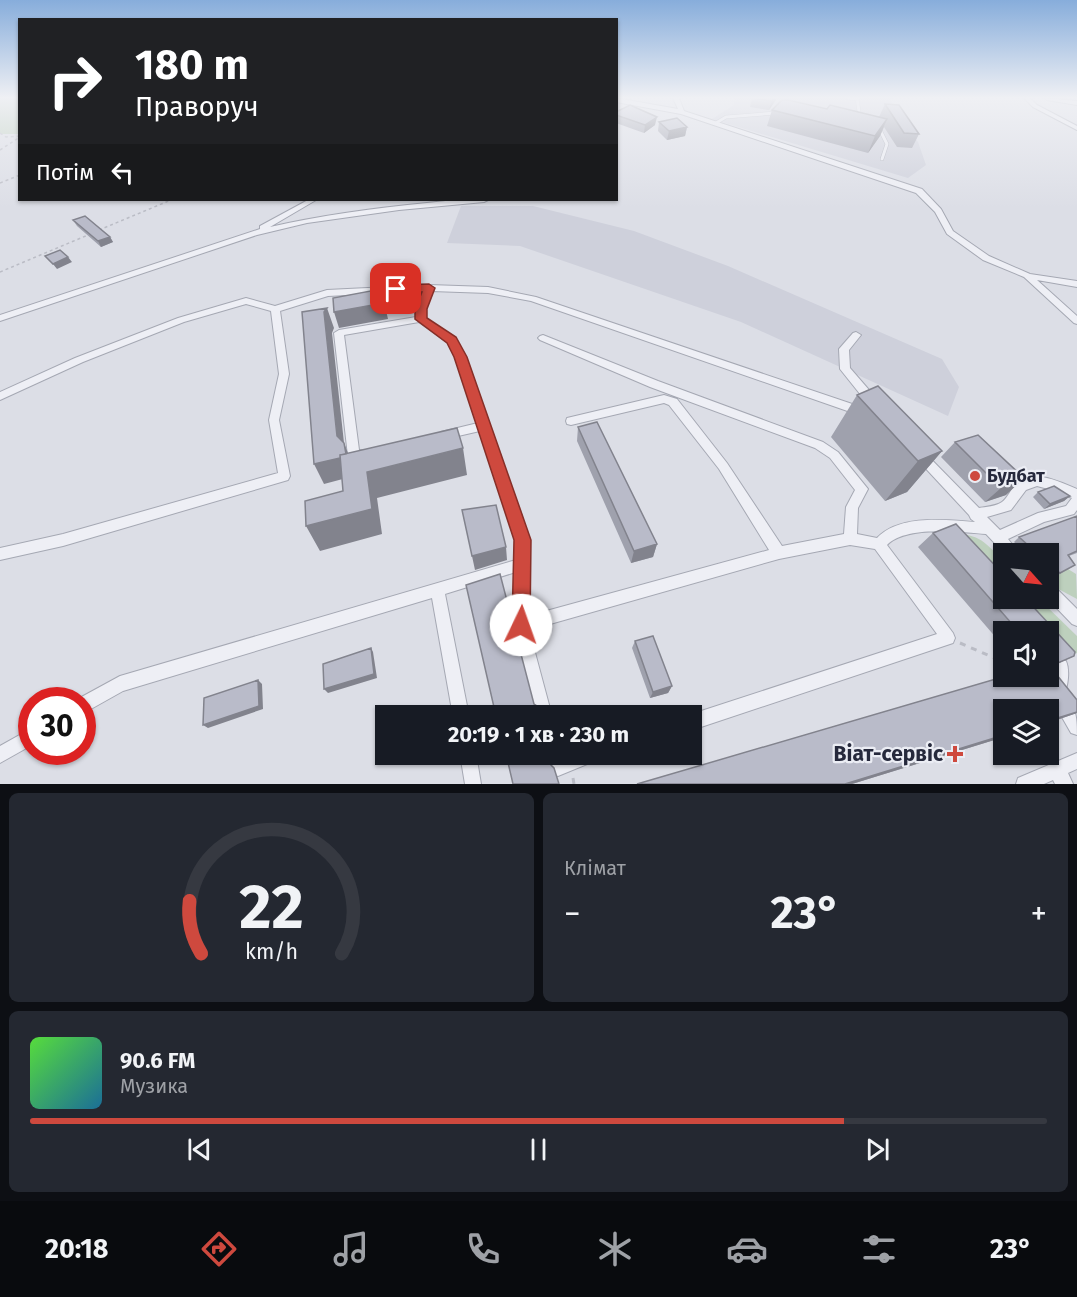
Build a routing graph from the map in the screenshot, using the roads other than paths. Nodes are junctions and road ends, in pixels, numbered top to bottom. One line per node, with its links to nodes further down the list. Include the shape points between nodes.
1 (750, 135): 7 (street, via 918,191 938,211 950,232 987,258)
2 (883, 135): 3 (lane, via 887,144)
3 (882, 159)
4 (310, 201): 6 (street)
5 (473, 201): 6 (street, via 307,221)
6 (255, 233): 11 (street)
7 (1028, 276): 8 (street); 13 (street)
8 (1077, 284)
9 (429, 288): 10 (street, via 327,293); 12 (street); 14 (street, via 488,290 533,299 880,414 845,369 844,349)
10 (276, 309): 16 (street, via 246,301 181,320); 30 (street, via 284,374 273,420 284,476 63,540)
11 (0, 318)
12 (421, 319): 18 (street, via 452,340); 21 (street, via 339,333 354,456)
13 (1077, 321)
14 (856, 334)
15 (543, 338): 26 (street, via 819,445 834,455 862,489 852,507)
16 (0, 396)
17 (571, 421): 29 (street, via 664,399 674,402 723,466)
18 (483, 426): 19 (street); 31 (street, via 523,540)
19 (436, 437)
20 (909, 443): 24 (street)
21 (378, 450)
22 (1077, 495): 24 (street, via 1055,485 1030,481 1016,489 1007,506)
23 (1077, 501): 25 (street, via 1070,510)
24 (975, 515): 25 (street)
25 (994, 533): 27 (street); 28 (street, via 922,526 891,532)
26 (850, 539): 28 (street); 29 (street)
27 (1004, 543)
28 (879, 544): 40 (street, via 948,638)
29 (778, 553): 35 (street)
30 (0, 554)
31 (522, 564): 32 (street); 35 (street)
32 (437, 589): 37 (street, via 120,684); 38 (street)
33 (1059, 601): 34 (street)
34 (1077, 619)
35 (521, 625): 39 (street)
36 (1061, 666): 41 (street, via 1059,699)
37 (96, 698)
38 (459, 705)
39 (541, 705)
40 (702, 719)
41 (1077, 727)
42 (18, 744): 43 (street)
43 (0, 755)
44 (1077, 761): 46 (street)
45 (470, 765): 47 (street)
46 (1060, 777): 48 (street)
47 (473, 784)
48 (1024, 784)

